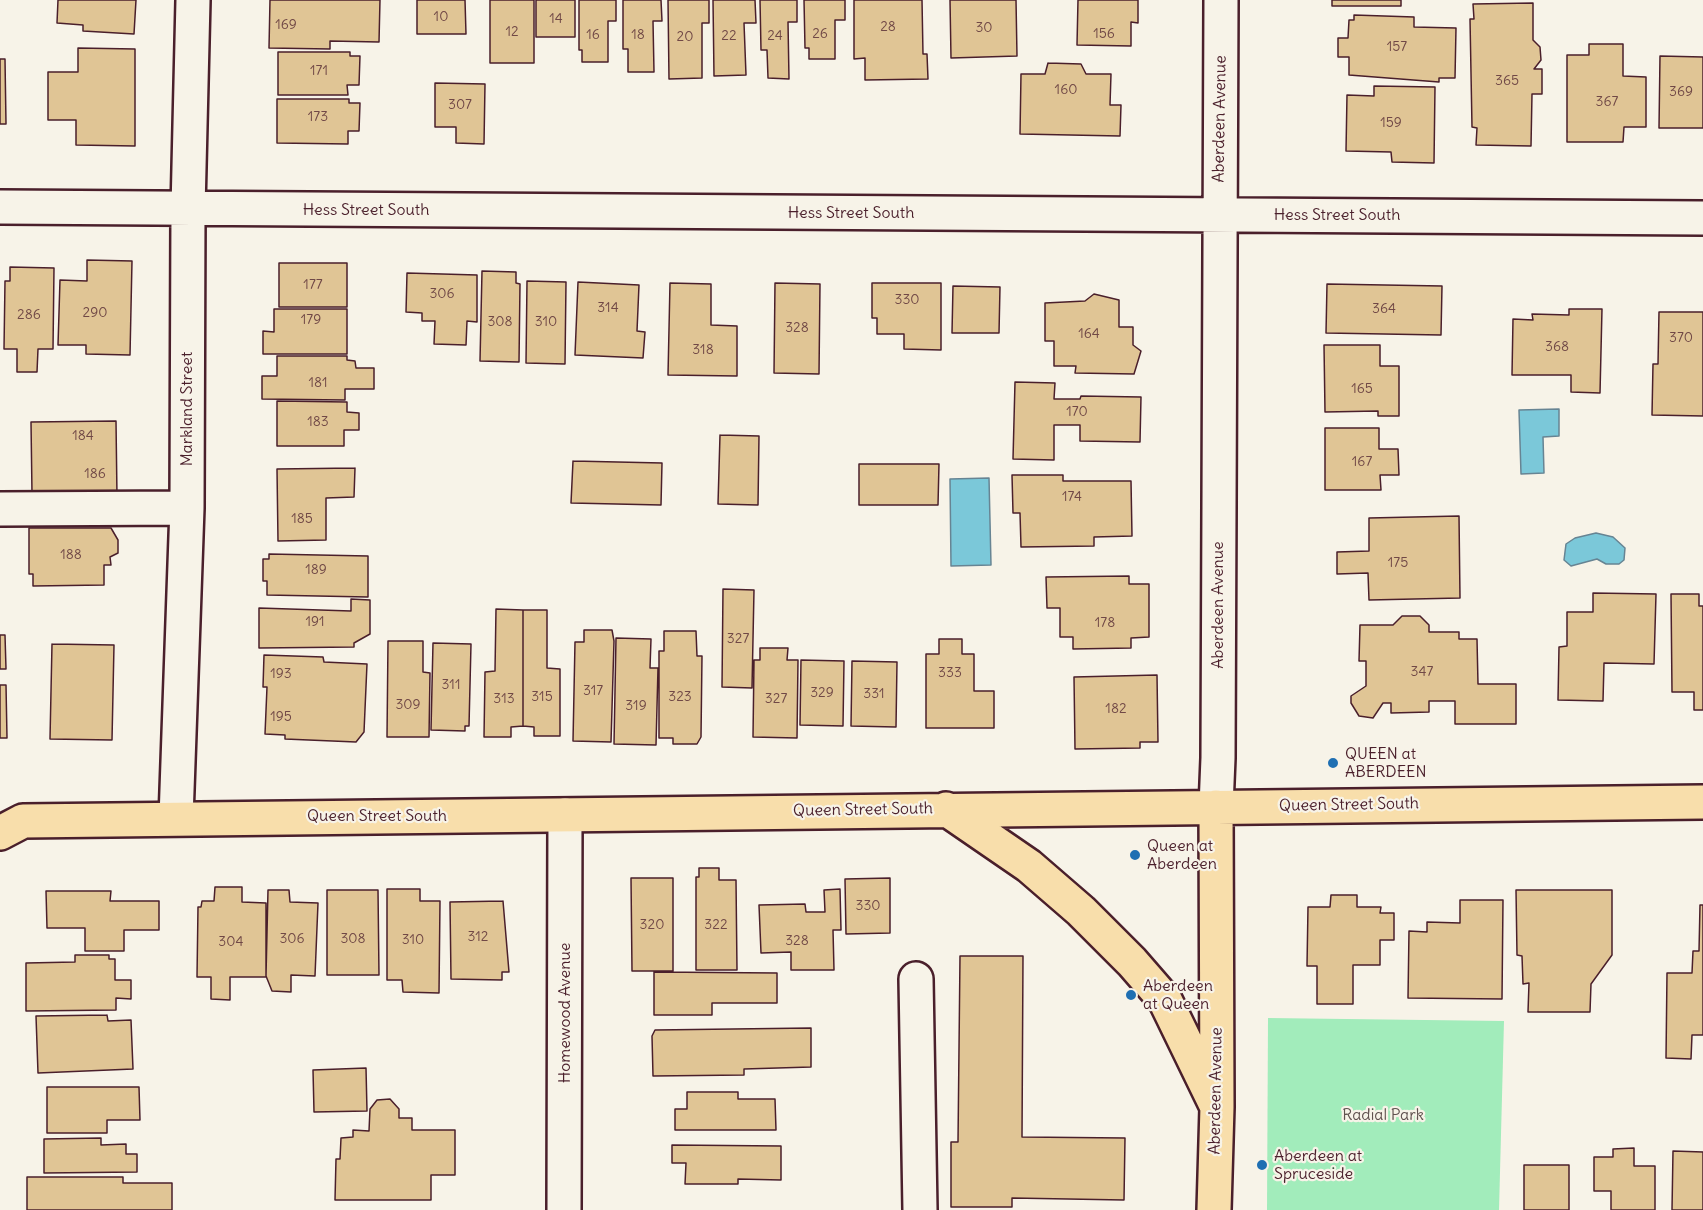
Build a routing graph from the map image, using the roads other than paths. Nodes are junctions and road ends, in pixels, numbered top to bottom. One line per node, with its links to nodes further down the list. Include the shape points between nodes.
1 (193, 0): 4 (street, Markland Street)
2 (1221, 0): 5 (street, Aberdeen Avenue)
3 (0, 207): 4 (street, Hess Street South)
4 (188, 209): 5 (street, Hess Street South); 7 (street, Markland Street)
5 (1219, 215): 6 (street, Hess Street South); 10 (street, Aberdeen Avenue)
6 (1703, 218)
7 (187, 508): 8 (street); 13 (street, Markland Street)
8 (0, 509)
9 (1703, 802): 10 (main road, Queen Street South)
10 (1216, 807): 11 (main road, Queen Street South); 16 (main road, Aberdeen Avenue)
11 (946, 809): 12 (main road, Queen Street South); 16 (main road, via 1029,866 1132,962 1165,1000)
12 (565, 815): 13 (main road, Queen Street South); 17 (street, Homewood Avenue)
13 (176, 818): 14 (main road, Queen Street South)
14 (8, 820)
15 (916, 978): 18 (street)
16 (1217, 1107): 19 (main road, Aberdeen Avenue)
17 (564, 1210)
18 (920, 1210)
19 (1214, 1210)

